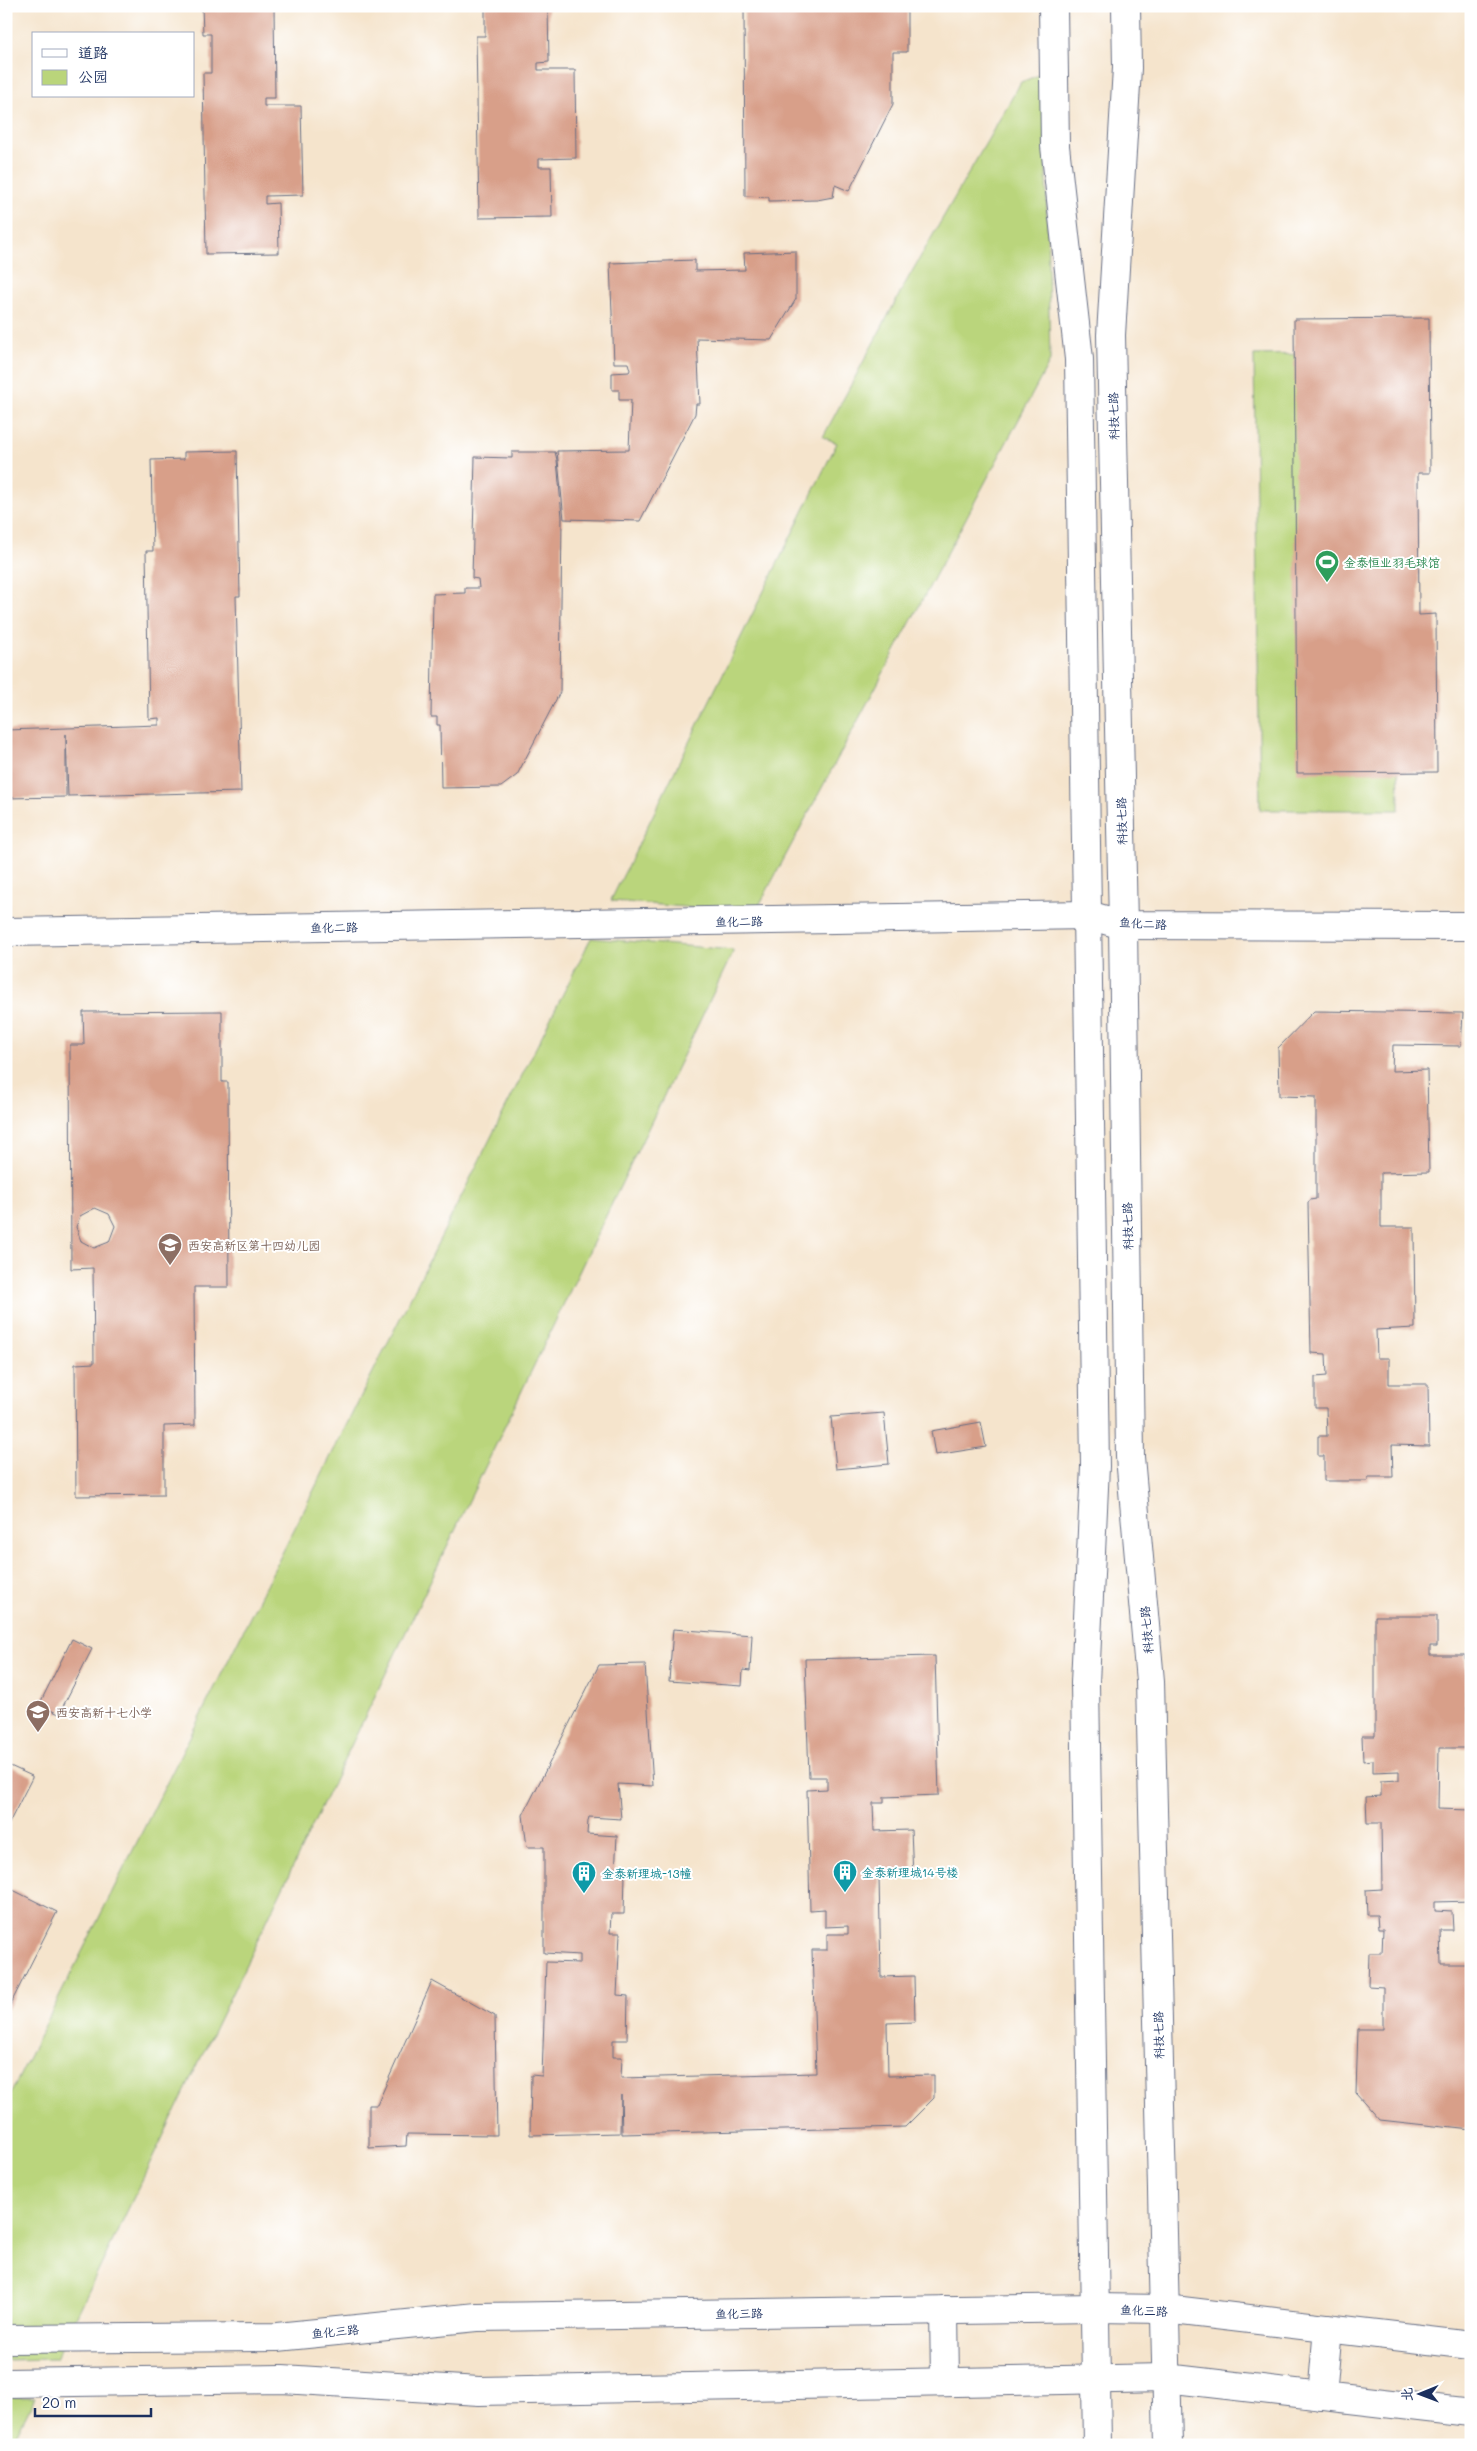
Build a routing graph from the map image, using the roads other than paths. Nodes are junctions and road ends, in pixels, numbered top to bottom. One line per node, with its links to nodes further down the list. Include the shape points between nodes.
1 (1053, 6): 3 (street, via 1056,146 1079,359)
2 (1126, 6): 4 (street, 科技七路, via 1127,68 1111,335)
3 (1088, 915): 4 (street, 鱼化二路); 6 (street, 鱼化二路); 7 (street, via 1095,1466 1085,1683)
4 (1123, 924): 5 (street, 鱼化二路); 8 (street, 科技七路, via 1130,1457 1150,1681)
5 (1471, 926)
6 (6, 932)
7 (1095, 2308): 8 (street, 鱼化三路); 9 (street, 鱼化三路); 13 (street)
8 (1164, 2309): 10 (street, 鱼化三路); 14 (street, 科技七路)
9 (944, 2310): 11 (street, 鱼化三路, via 477,2317 277,2337); 15 (street)
10 (1328, 2328): 12 (street, 鱼化三路); 17 (street)
11 (6, 2339)
12 (1471, 2345)
13 (1096, 2378): 14 (street); 15 (street); 19 (street)
14 (1166, 2378): 17 (street); 20 (street, 科技七路)
15 (946, 2381): 16 (street, via 478,2391 282,2378)
16 (6, 2383)
17 (1322, 2396): 18 (street)
18 (1471, 2413)
19 (1097, 2445)
20 (1168, 2445)

